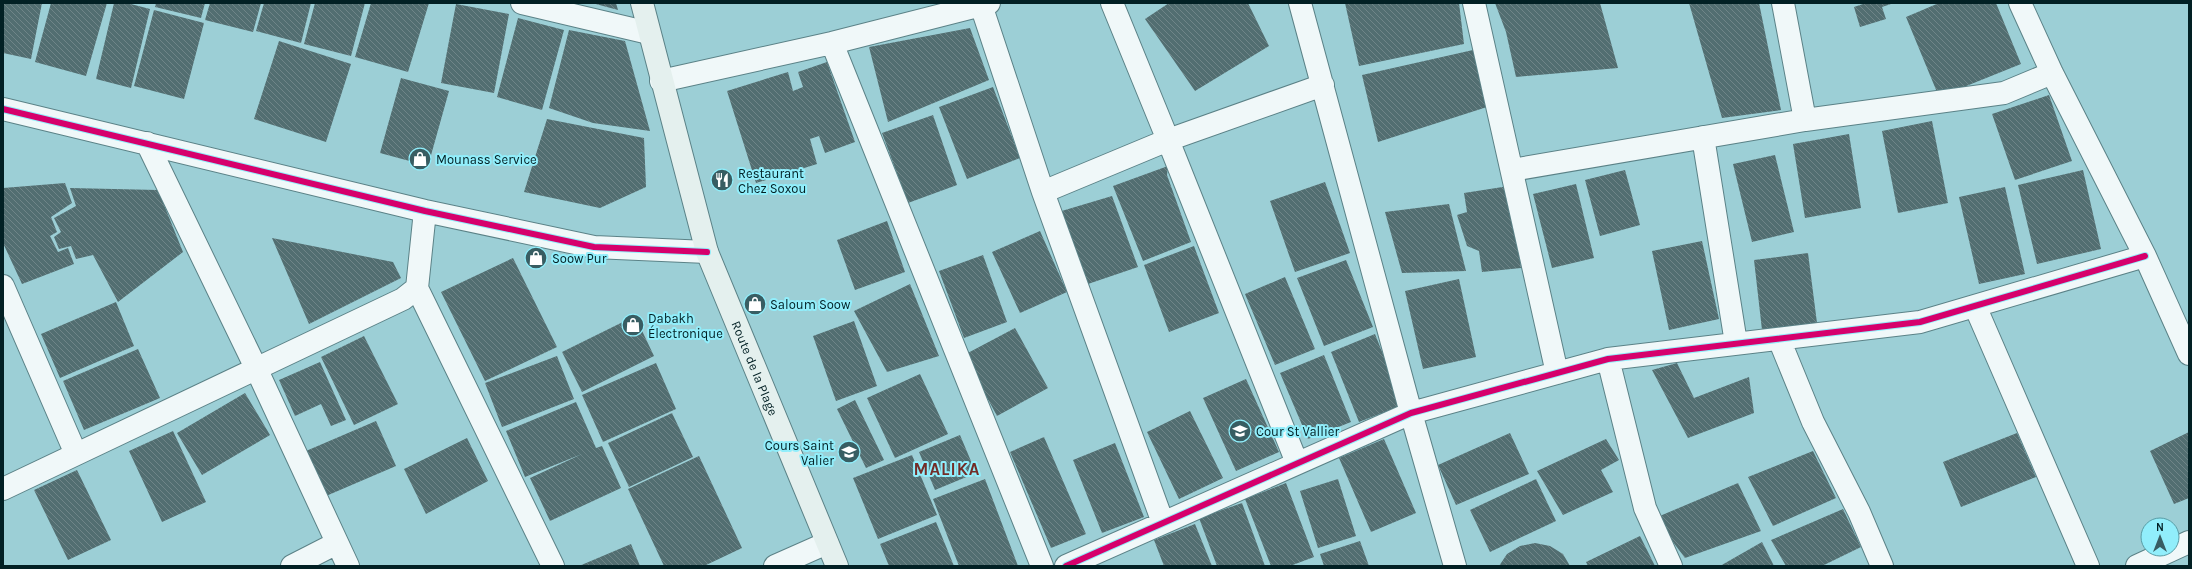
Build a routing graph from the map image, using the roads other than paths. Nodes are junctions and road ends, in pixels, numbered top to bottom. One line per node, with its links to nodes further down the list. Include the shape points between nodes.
1 (522, 3): 9 (street)
2 (642, 3): 9 (main road, Route de la Plage)
3 (1112, 3): 17 (street)
4 (1300, 3): 13 (street)
5 (1474, 3): 19 (street)
6 (1783, 3): 15 (street)
7 (2020, 3): 11 (street)
8 (985, 4): 10 (street); 20 (street)
9 (649, 34): 12 (main road, Route de la Plage)
10 (832, 42): 12 (street); 46 (street)
11 (2052, 73): 15 (street, via 2004,93); 23 (street)
12 (662, 82): 22 (main road, Route de la Plage)
13 (1323, 85): 17 (street); 33 (street)
14 (3, 109): 18 (street)
15 (1805, 120): 16 (street)
16 (1703, 137): 19 (street); 28 (street)
17 (1168, 140): 20 (street); 35 (street)
18 (147, 143): 21 (street); 31 (street)
19 (1512, 170): 32 (street)
20 (1043, 192): 37 (street)
21 (425, 211): 22 (street, via 594,247); 25 (street)
22 (707, 252): 40 (main road, Route de la Plage)
23 (2145, 256): 26 (street); 29 (street)
24 (3, 286): 34 (street)
25 (417, 288): 31 (street, via 403,299); 43 (street)
26 (1975, 306): 27 (street, via 1920,322); 51 (street)
27 (1778, 339): 28 (street); 50 (street, via 1813,422 1859,512)
28 (1736, 343): 30 (street)
29 (2189, 354)
30 (1608, 359): 32 (street); 49 (street, via 1644,508)
31 (256, 368): 34 (street); 39 (street)
32 (1557, 373): 33 (street)
33 (1411, 413): 35 (street); 48 (street)
34 (76, 454): 36 (street)
35 (1297, 463): 37 (street)
36 (3, 488)
37 (1163, 523): 47 (street)
38 (2189, 542): 52 (street)
39 (338, 543): 41 (street); 42 (street)
40 (827, 543): 44 (street); 45 (main road, Route de la Plage)
41 (292, 566)
42 (348, 566)
43 (552, 566)
44 (775, 566)
45 (837, 566)
46 (1042, 566)
47 (1066, 566)
48 (1454, 566)
49 (1671, 566)
50 (1882, 566)
51 (2088, 566)
52 (2136, 566)

